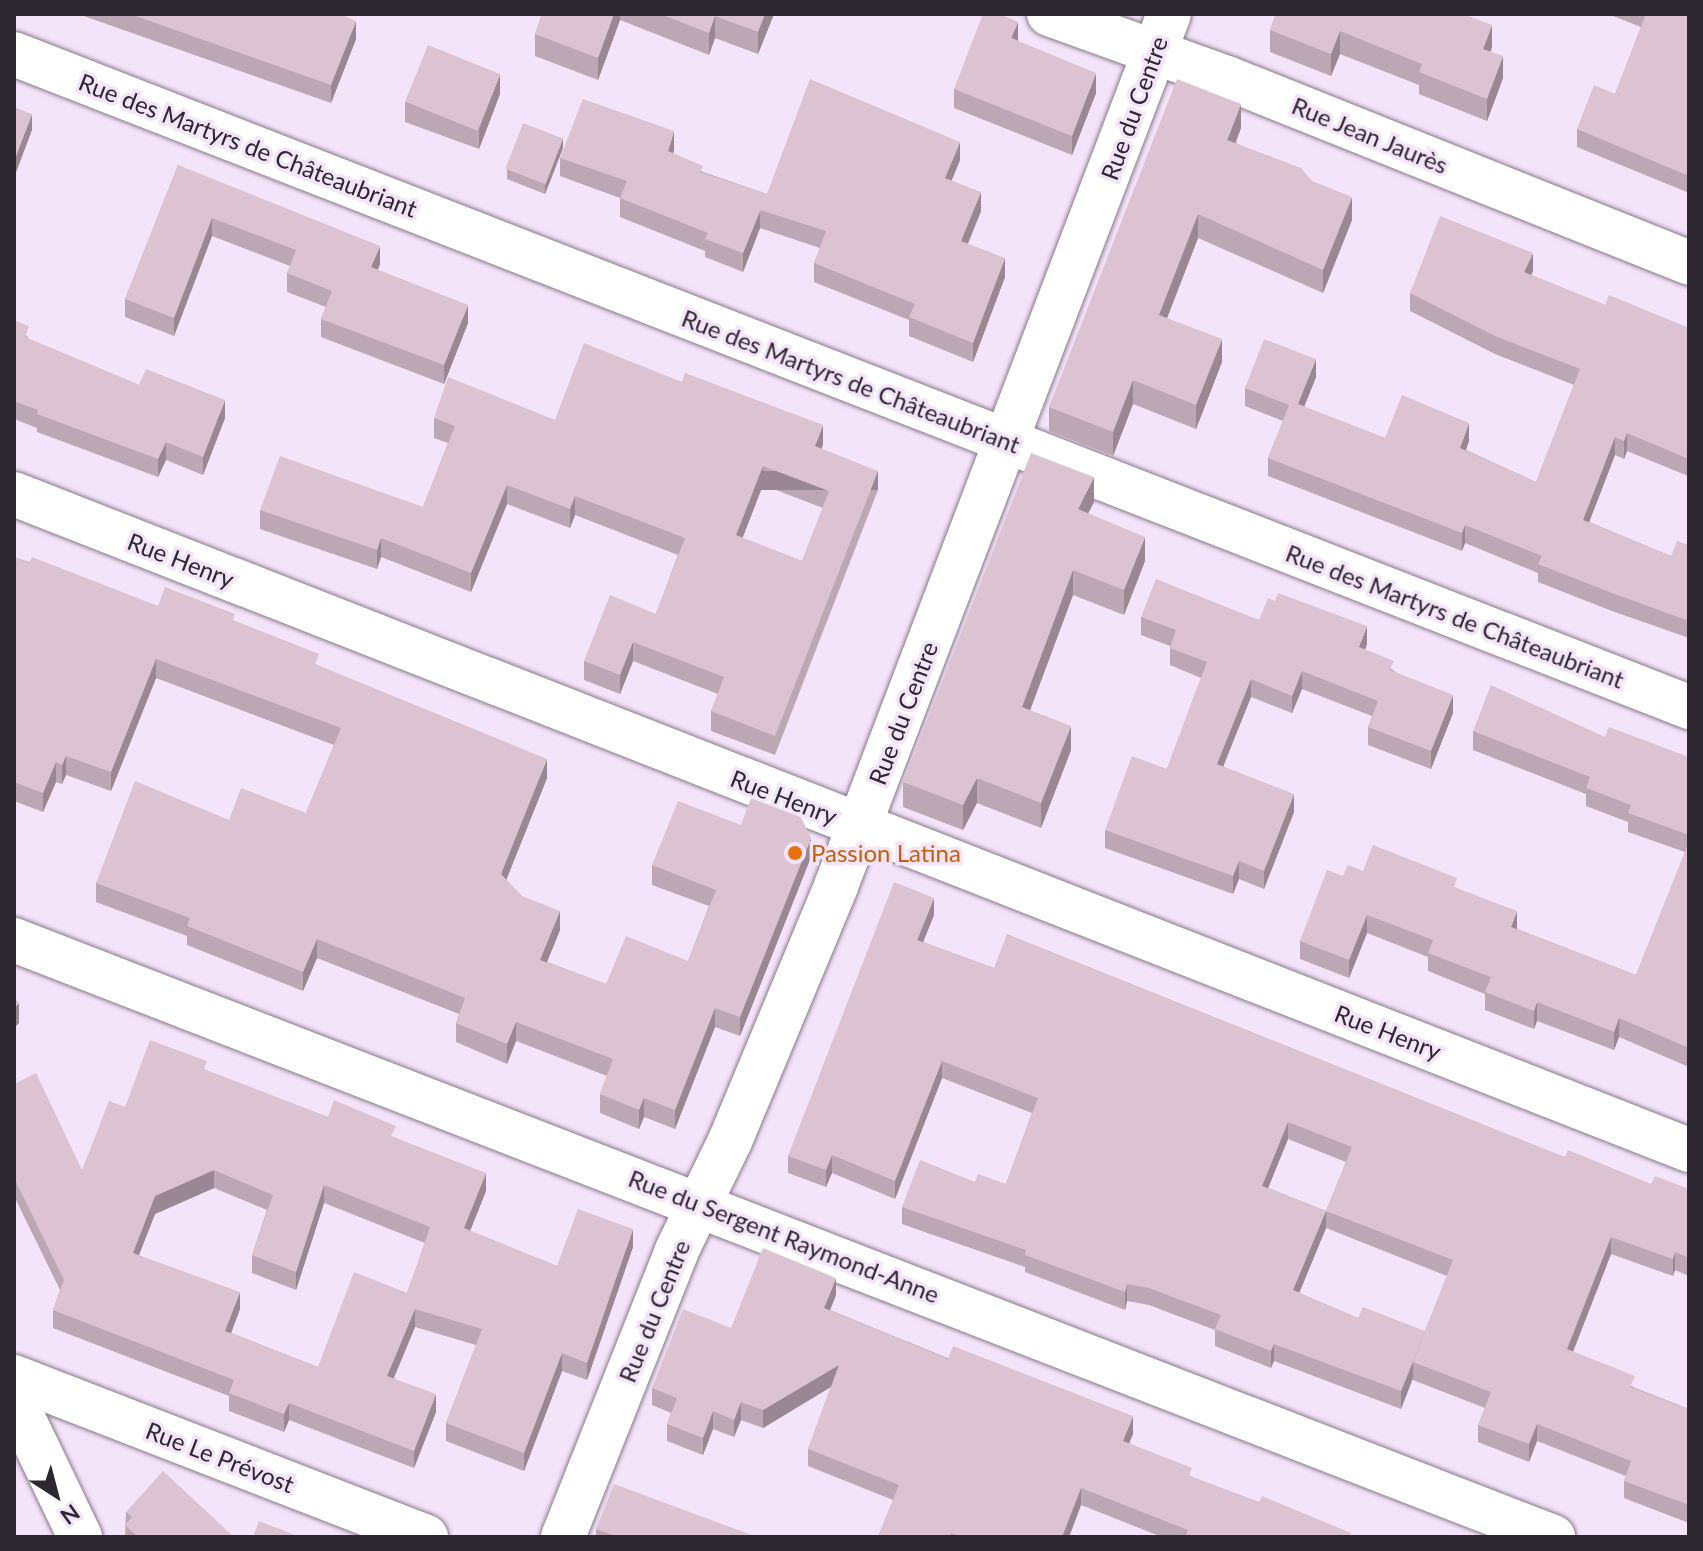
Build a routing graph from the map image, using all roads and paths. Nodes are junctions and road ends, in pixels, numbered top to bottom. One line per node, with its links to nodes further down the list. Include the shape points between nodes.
1 (1049, 14): 2 (street, Rue Jean Jaurès)
2 (1162, 33): 4 (street, Rue Jean Jaurès); 5 (street, Rue du Centre)
3 (14, 54): 5 (street, Rue des Martyrs de Châteaubriant)
4 (1689, 263)
5 (1009, 443): 7 (street, Rue des Martyrs de Châteaubriant); 8 (street, Rue du Centre)
6 (14, 494): 8 (street, Rue Henry)
7 (1689, 707)
8 (859, 826): 10 (street, Rue Henry); 11 (street, Rue du Centre)
9 (14, 940): 11 (street, Rue du Sergent Raymond-Anne)
10 (1689, 1150)
11 (700, 1203): 16 (street, Rue du Centre); 17 (street, Rue du Sergent Raymond-Anne)
12 (14, 1377): 15 (street, Rue Le Prévost)
13 (14, 1399): 14 (street)
14 (80, 1537)
15 (426, 1537)
16 (563, 1537)
17 (1553, 1537)

